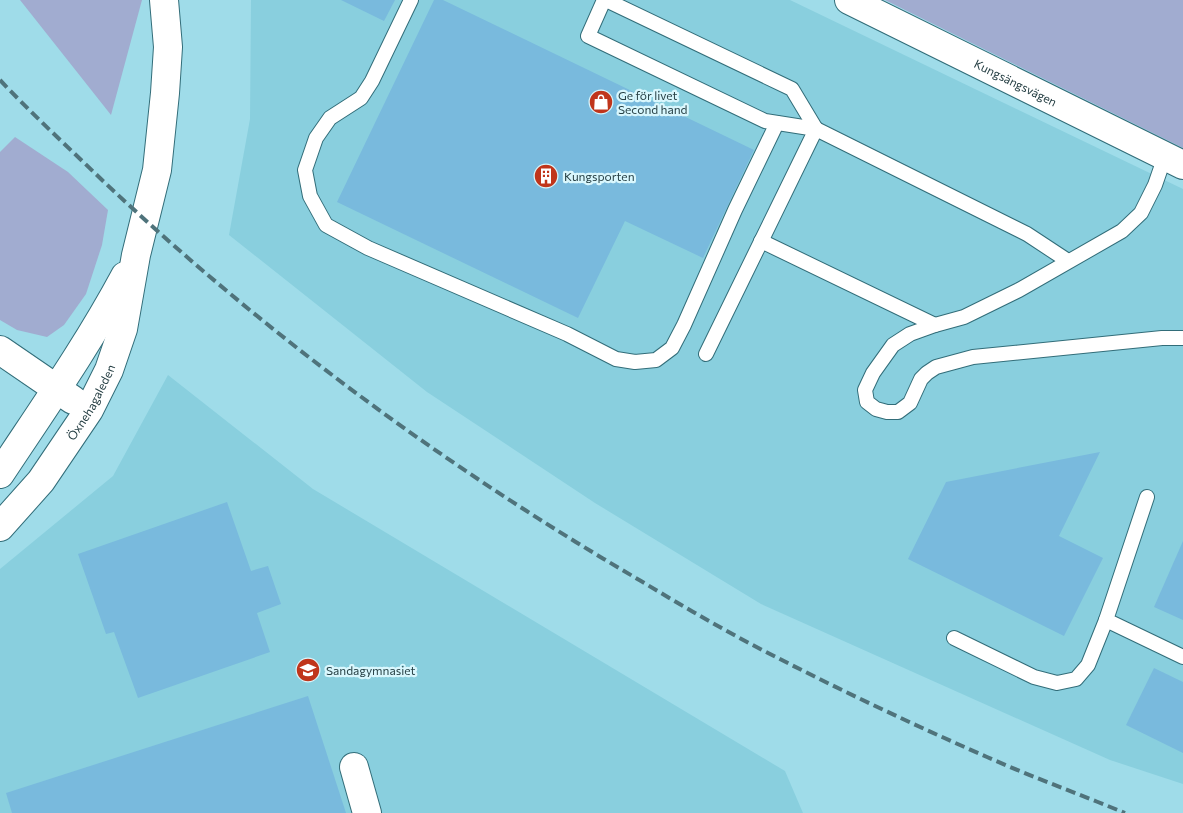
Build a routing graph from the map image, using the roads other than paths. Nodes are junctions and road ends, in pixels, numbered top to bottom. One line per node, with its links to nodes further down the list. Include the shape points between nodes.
1 (411, 0): 5 (lane, via 361,98 330,118 316,138 305,170 310,196 326,224 368,248 567,334 616,360 656,360 672,348)
2 (605, 0): 5 (lane, via 588,36 765,121); 6 (lane, via 792,89)
3 (849, 0): 7 (street, Kungsängsvägen)
4 (164, 3): 9 (street, Öxnehagaleden, via 168,47 157,170)
5 (777, 123): 6 (lane)
6 (816, 129): 8 (lane); 10 (lane, via 1027,234)
7 (1174, 160): 10 (lane, via 1155,185 1141,213 1122,231)
8 (761, 241): 11 (lane); 14 (lane)
9 (136, 254): 15 (street, Öxnehagaleden); 16 (street, Öxnehagaleden, via 123,329 110,370)
10 (1068, 261): 11 (lane, via 964,317)
11 (935, 325): 12 (lane, via 893,344 865,390 868,402 876,409 898,412 910,403 927,373 936,367 973,358)
12 (1183, 338)
13 (0, 350): 15 (street)
14 (706, 354)
15 (57, 390): 16 (street); 17 (street, Öxnehagaleden)
16 (89, 410): 19 (street, Öxnehagaleden, via 40,480)
17 (0, 474)
18 (1147, 497): 20 (lane)
19 (0, 528)
20 (1106, 620): 21 (lane, via 1088,665 1076,679 1057,683 1034,677); 22 (lane)
21 (954, 638)
22 (1183, 657)
23 (354, 767): 24 (street)
24 (367, 813)

